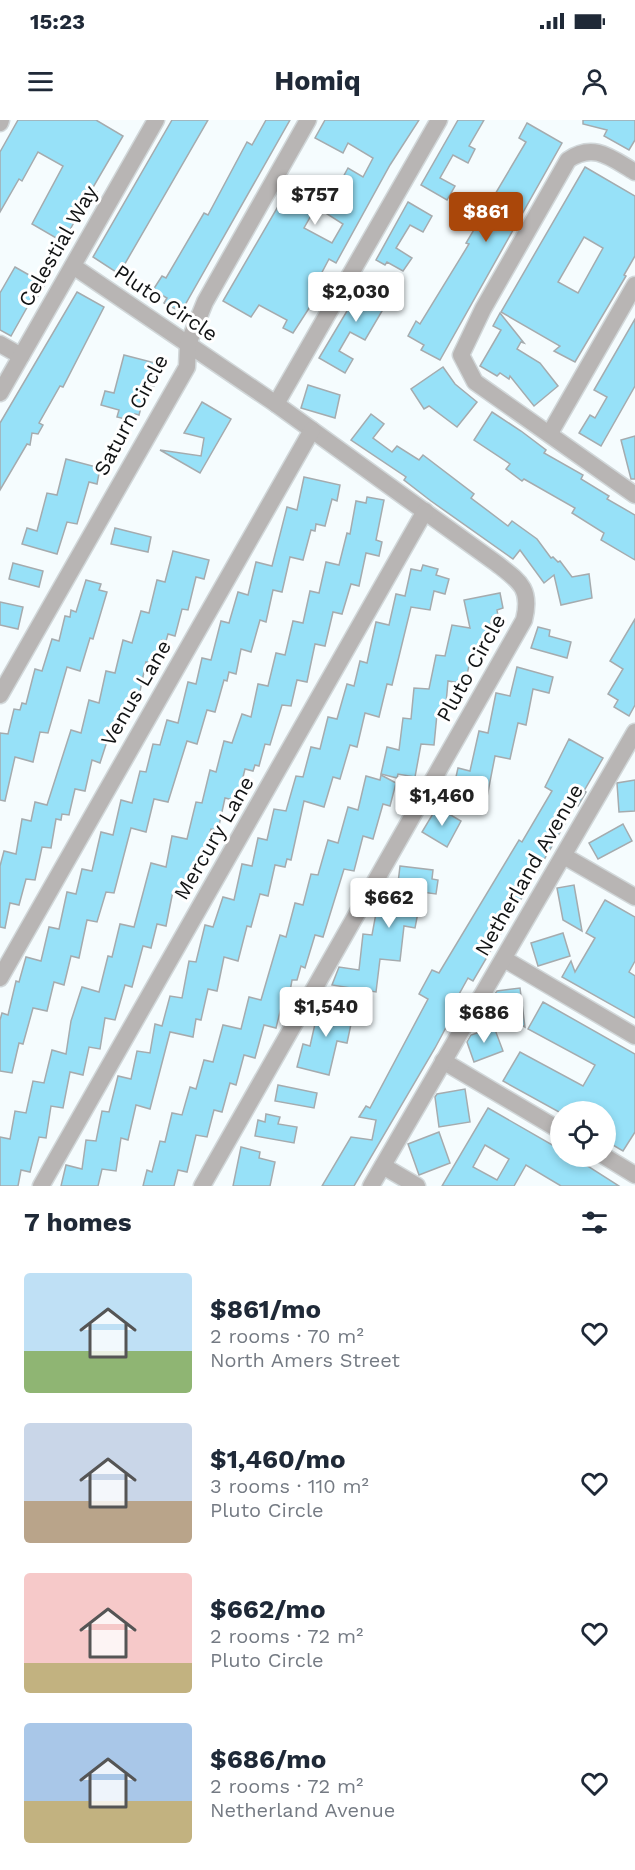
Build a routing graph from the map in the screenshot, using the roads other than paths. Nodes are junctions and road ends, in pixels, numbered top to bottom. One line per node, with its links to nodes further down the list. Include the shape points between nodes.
1 (156, 120): 5 (street, Celestial Way)
2 (308, 120): 8 (street, Saturn Circle, via 205,302)
3 (439, 120): 11 (street)
4 (631, 170): 13 (street, via 597,152 581,151 568,160 461,355 475,382)
5 (73, 266): 8 (street, Pluto Circle); 9 (street, Celestial Way)
6 (635, 285): 13 (street)
7 (0, 344): 9 (street)
8 (188, 344): 11 (street, Pluto Circle); 16 (street, Saturn Circle, via 187,367)
9 (21, 356): 10 (street, Celestial Way)
10 (0, 393)
11 (276, 404): 12 (street, Pluto Circle)
12 (312, 430): 15 (street, Pluto Circle); 22 (street, Venus Lane)
13 (550, 433): 14 (street)
14 (635, 495)
15 (425, 511): 29 (street, Mercury Lane); 30 (street, Pluto Circle, via 524,588 528,603 524,620)
16 (0, 695)
17 (635, 732): 18 (street, Netherland Avenue)
18 (629, 756): 19 (street, Netherland Avenue)
19 (564, 856): 20 (street); 21 (street, Netherland Avenue)
20 (635, 897)
21 (504, 959): 23 (street); 24 (street, Netherland Avenue)
22 (0, 978)
23 (635, 1036)
24 (443, 1061): 25 (street); 27 (street, Netherland Avenue)
25 (550, 1124)
26 (616, 1163): 28 (street)
27 (383, 1166): 31 (street, Netherland Avenue); 32 (street)
28 (635, 1175)
29 (41, 1186)
30 (202, 1186)
31 (371, 1186)
32 (417, 1186)

